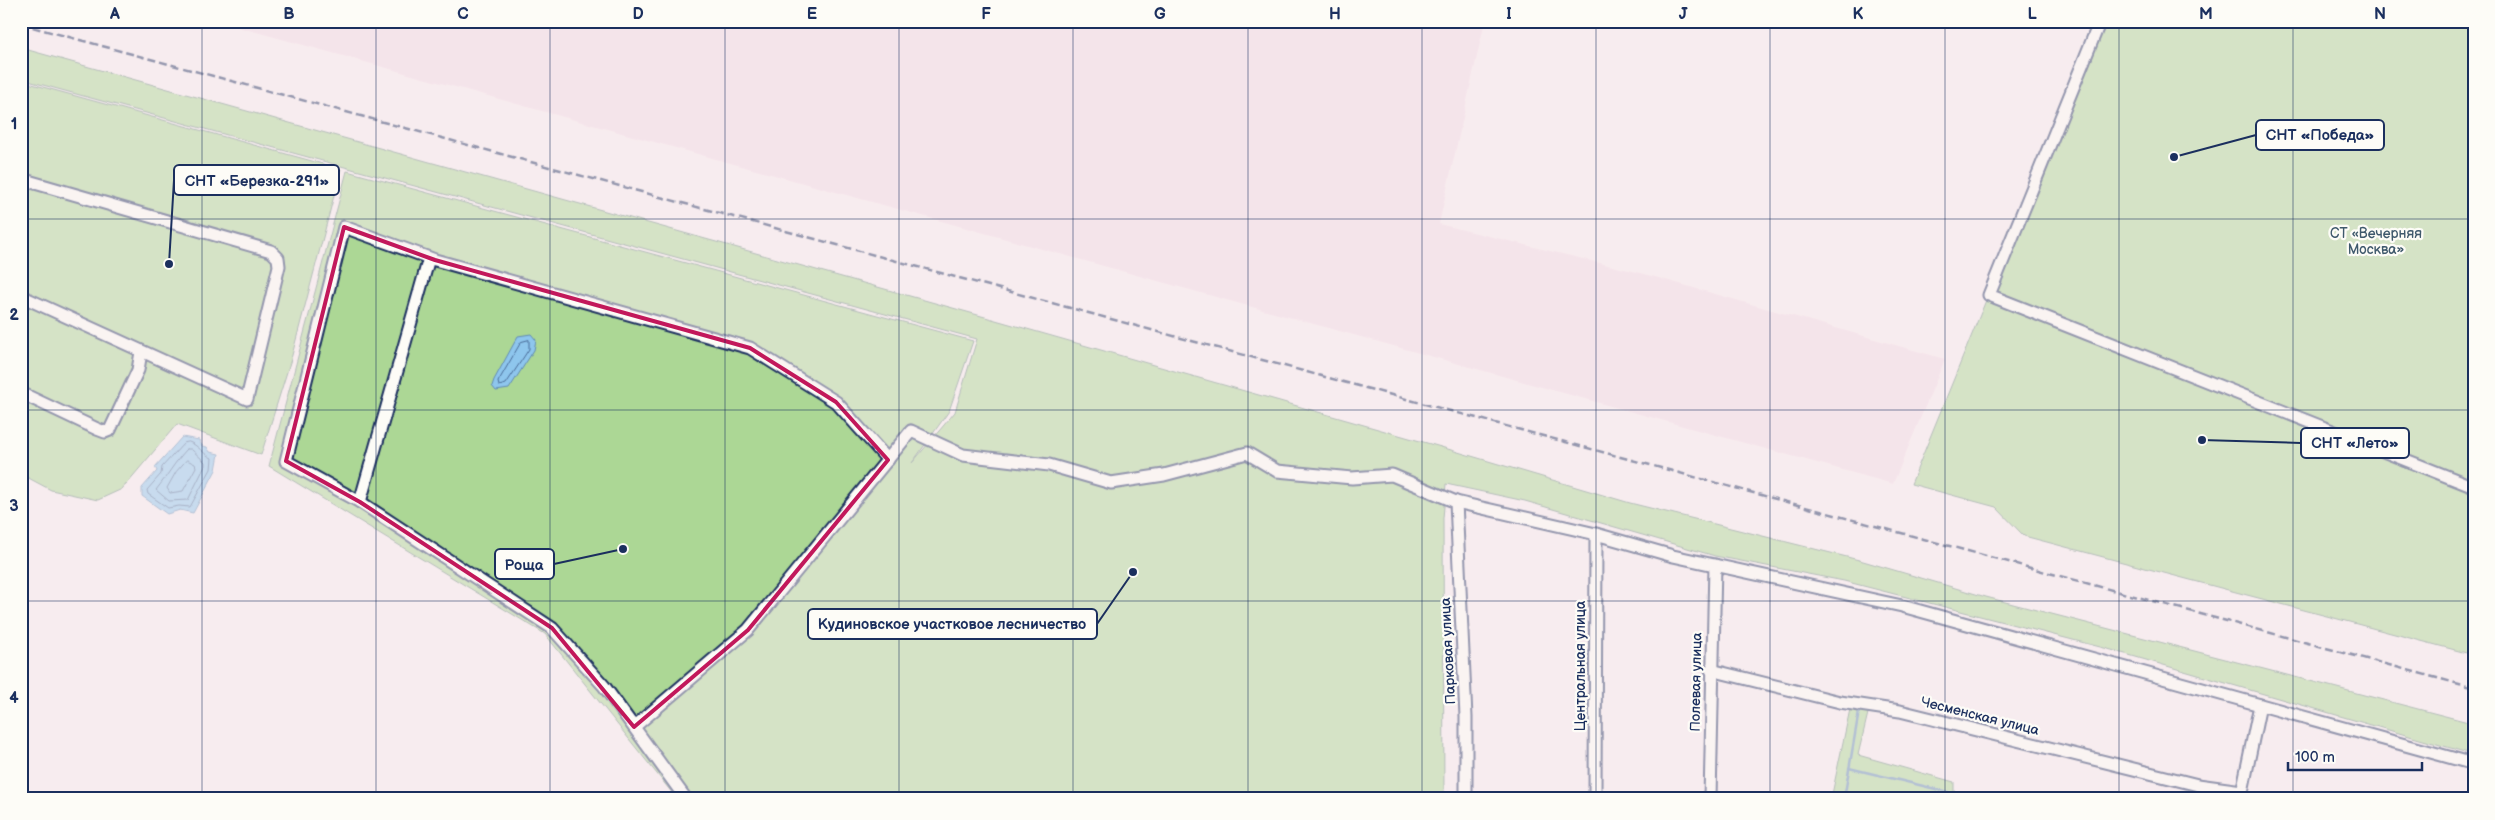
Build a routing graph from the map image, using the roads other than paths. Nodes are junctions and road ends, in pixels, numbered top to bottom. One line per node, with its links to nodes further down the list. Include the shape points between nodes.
1 (2100, 21): 8 (street, via 1989,295)
2 (21, 179): 5 (street, via 271,251 278,258 279,266 247,399)
3 (429, 258): 7 (street, via 750,348 836,402); 9 (street); 9 (street, via 344,227 286,461)
4 (21, 296): 5 (street)
5 (141, 352): 6 (street, via 138,370 110,430 104,432)
6 (21, 394)
7 (888, 460): 10 (street, via 911,431 963,454 1049,465 1111,483 1164,475 1247,453 1277,471 1352,478 1392,476); 15 (street, via 748,630)
8 (2474, 487)
9 (360, 502): 15 (street, via 552,628 604,686)
10 (1456, 502): 11 (street); 19 (street, Парковая улица, via 1466,717)
11 (1596, 534): 12 (street); 20 (street, Центральная улица)
12 (1715, 565): 13 (street, Полевая улица); 14 (street, via 1902,606)
13 (1711, 670): 17 (street, Чесменская улица, via 1840,702 1892,710); 21 (street, Полевая улица)
14 (2260, 706): 16 (street); 17 (street)
15 (634, 727): 18 (street)
16 (2474, 764)
17 (2241, 795)
18 (686, 799)
19 (1466, 799)
20 (1595, 799)
21 (1710, 799)

